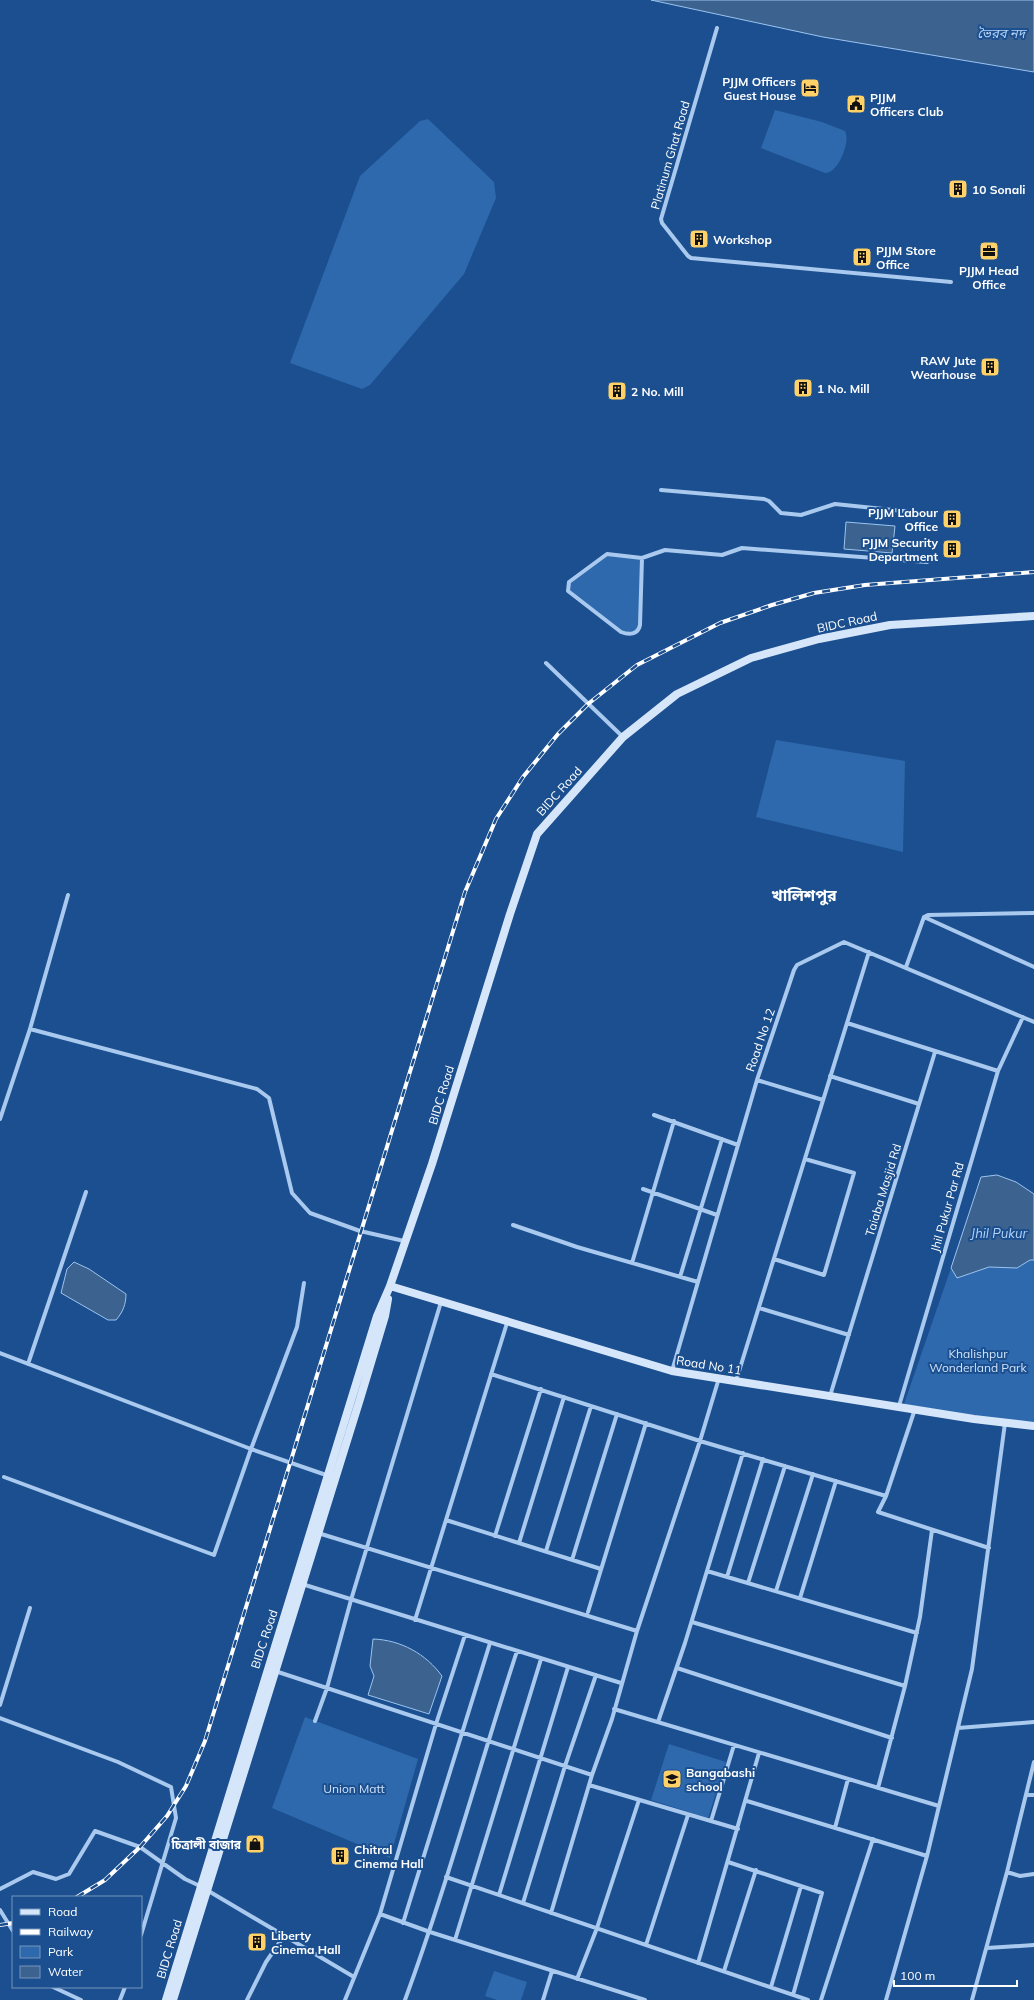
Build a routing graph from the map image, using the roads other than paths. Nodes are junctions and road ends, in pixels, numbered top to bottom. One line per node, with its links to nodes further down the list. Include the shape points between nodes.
1 (717, 28): 2 (street, Platinum Ghat Road, via 661,219 662,224 688,256)
2 (951, 282)
3 (661, 490): 4 (street, via 764,499 781,513 801,515 835,504)
4 (932, 514)
5 (642, 558): 5 (street, via 640,629 635,633 621,632 568,591 569,582 604,555); 6 (street, via 665,550 722,555 742,548)
6 (927, 562)
7 (1034, 616): 9 (main road, BIDC Road, via 890,625 819,639 751,658 677,694)
8 (546, 663): 9 (street)
9 (623, 737): 38 (main road, BIDC Road, via 537,834 432,1164)
10 (68, 895): 19 (street)
11 (1034, 913): 12 (street)
12 (924, 917): 14 (street); 15 (street)
13 (869, 952): 14 (street, Road No 12); 18 (street); 23 (street, Road No 12, via 844,942 797,965)
14 (906, 967): 16 (street, Road No 12)
15 (1034, 967)
16 (1023, 1017): 17 (street, Road No 12); 21 (street, Jhil Pukur Par Rd)
17 (1034, 1022)
18 (847, 1023): 20 (street); 22 (street)
19 (30, 1029): 27 (street); 38 (street, via 257,1089 269,1098 292,1193 310,1213 360,1231)
20 (935, 1052): 21 (street); 25 (street, Taiaba Masjid Rd)
21 (998, 1072): 59 (street, Jhil Pukur Par Rd)
22 (830, 1076): 24 (street); 25 (street)
23 (757, 1080): 24 (street); 30 (street, Road No 12)
24 (823, 1100): 31 (street)
25 (919, 1104): 48 (street, Taiaba Masjid Rd)
26 (654, 1114): 28 (street)
27 (0, 1119)
28 (674, 1120): 29 (street); 34 (street)
29 (722, 1139): 30 (street); 35 (street)
30 (738, 1145): 36 (street, Road No 12)
31 (805, 1159): 39 (street); 39 (street, via 854,1173 824,1275)
32 (643, 1189): 34 (street)
33 (86, 1192): 50 (street)
34 (652, 1192): 35 (street); 40 (street)
35 (701, 1209): 36 (street); 41 (street)
36 (717, 1215): 42 (street, Road No 12)
37 (512, 1225): 40 (street)
38 (404, 1241): 44 (main road, BIDC Road)
39 (774, 1260): 46 (street)
40 (632, 1263): 41 (street)
41 (680, 1277): 42 (street)
42 (698, 1282): 51 (street, Road No 12)
43 (304, 1283): 66 (street, via 297,1327)
44 (390, 1286): 45 (main road, Road No 11); 71 (main road, BIDC Road, via 377,1316); 77 (main road, BIDC Road, via 382,1324)
45 (441, 1302): 47 (main road, Road No 11); 81 (street)
46 (759, 1308): 48 (street); 54 (street)
47 (507, 1323): 51 (main road, Road No 11); 52 (street)
48 (849, 1335): 56 (street, Taiaba Masjid Rd)
49 (0, 1353): 50 (street)
50 (28, 1364): 66 (street)
51 (672, 1371): 53 (main road, Road No 11)
52 (491, 1374): 55 (street); 75 (street)
53 (719, 1378): 54 (main road, Road No 11); 65 (street)
54 (736, 1381): 56 (main road, Road No 11)
55 (541, 1389): 57 (street); 78 (street)
56 (830, 1396): 59 (main road, Road No 11)
57 (564, 1397): 58 (street); 79 (street)
58 (591, 1406): 61 (street); 82 (street)
59 (899, 1406): 60 (main road, Road No 11)
60 (915, 1408): 63 (main road, Road No 11); 74 (street)
61 (617, 1414): 62 (street); 83 (street)
62 (646, 1423): 65 (street); 85 (street)
63 (1005, 1423): 64 (main road, Road No 11); 80 (street)
64 (1034, 1426)
65 (700, 1441): 67 (street); 97 (street)
66 (251, 1449): 71 (street); 72 (street, via 214,1555)
67 (743, 1453): 68 (street); 86 (street)
68 (763, 1459): 69 (street); 87 (street)
69 (785, 1466): 70 (street); 89 (street)
70 (813, 1474): 73 (street); 90 (street)
71 (329, 1476): 77 (main road, BIDC Road)
72 (4, 1477)
73 (836, 1481): 74 (street); 91 (street)
74 (886, 1496): 76 (street, via 878,1512)
75 (446, 1520): 78 (street); 84 (street)
76 (932, 1530): 80 (street); 98 (street)
77 (315, 1532): 81 (street); 88 (main road, BIDC Road)
78 (495, 1536): 79 (street)
79 (519, 1543): 82 (street)
80 (988, 1548): 117 (street, via 972,1669)
81 (368, 1549): 84 (street); 92 (street)
82 (546, 1551): 83 (street)
83 (572, 1560): 85 (street)
84 (432, 1567): 95 (street); 97 (street)
85 (601, 1569): 94 (street)
86 (708, 1571): 87 (street); 96 (street)
87 (727, 1576): 89 (street)
88 (299, 1583): 92 (street); 105 (main road, BIDC Road)
89 (748, 1583): 90 (street)
90 (776, 1591): 91 (street)
91 (800, 1598): 98 (street)
92 (351, 1600): 95 (street); 109 (street)
93 (30, 1608): 110 (street)
94 (588, 1612)
95 (414, 1620): 99 (street)
96 (692, 1622): 104 (street); 108 (street)
97 (637, 1631): 107 (street)
98 (917, 1633): 108 (street)
99 (465, 1635): 100 (street); 116 (street)
100 (490, 1643): 101 (street); 118 (street)
101 (517, 1651): 102 (street); 120 (street)
102 (541, 1659): 103 (street); 122 (street)
103 (568, 1667): 106 (street); 124 (street)
104 (677, 1668): 114 (street); 119 (street)
105 (271, 1669): 109 (street); 150 (main road, BIDC Road)
106 (596, 1675): 107 (street); 126 (street)
107 (621, 1683): 111 (street)
108 (905, 1686): 119 (street)
109 (327, 1688): 113 (street); 116 (street)
110 (0, 1705)
111 (614, 1709): 114 (street); 127 (street)
112 (0, 1718): 143 (street, via 118,1762 171,1787 176,1818)
113 (315, 1721)
114 (658, 1722): 121 (street)
115 (1034, 1722): 117 (street)
116 (436, 1724): 118 (street); 156 (street)
117 (958, 1728): 135 (street)
118 (463, 1733): 120 (street); 157 (street)
119 (892, 1738): 130 (street)
120 (488, 1741): 122 (street); 147 (street)
121 (734, 1745): 123 (street); 137 (street)
122 (512, 1749): 124 (street); 148 (street)
123 (759, 1753): 128 (street); 134 (street)
124 (540, 1758): 126 (street); 152 (street)
125 (1034, 1762): 131 (street)
126 (565, 1766): 127 (street); 153 (street)
127 (592, 1775): 129 (street)
128 (848, 1779): 130 (street); 138 (street)
129 (589, 1785): 133 (street); 155 (street)
130 (878, 1788): 135 (street)
131 (1026, 1795): 132 (street); 145 (street)
132 (1034, 1795)
133 (639, 1800): 136 (street); 158 (street)
134 (747, 1801): 138 (street); 139 (street)
135 (939, 1806): 141 (street)
136 (688, 1815): 137 (street); 164 (street)
137 (711, 1821): 139 (street)
138 (835, 1828): 140 (street)
139 (738, 1829): 142 (street)
140 (873, 1839): 141 (street); 186 (street)
141 (927, 1856): 187 (street)
142 (728, 1862): 144 (street); 167 (street)
143 (162, 1864): 150 (street); 151 (street, via 140,1847 95,1831 68,1874 56,1879 33,1872); 160 (street)
144 (756, 1870): 149 (street); 169 (street)
145 (1007, 1872): 146 (street, via 1020,1876); 166 (street)
146 (1034, 1874)
147 (446, 1877): 148 (street); 161 (street)
148 (471, 1885): 152 (street); 163 (street)
149 (801, 1886): 172 (street); 175 (street, via 822,1893)
150 (204, 1888): 162 (street); 178 (main road, BIDC Road); 179 (main road, BIDC Road)
151 (0, 1889)
152 (499, 1895): 153 (street)
153 (524, 1903): 155 (street)
154 (0, 1910): 159 (street)
155 (551, 1913): 158 (street)
156 (380, 1914): 157 (street); 170 (street)
157 (403, 1923): 161 (street)
158 (597, 1928): 164 (street); 171 (street)
159 (12, 1929)
160 (142, 1932)
161 (430, 1932): 163 (street); 182 (street)
162 (284, 1936): 170 (street); 180 (street, via 266,1962)
163 (455, 1940): 168 (street)
164 (646, 1945): 167 (street)
165 (1034, 1946): 166 (street)
166 (987, 1948): 188 (street)
167 (698, 1963): 169 (street)
168 (552, 1970): 171 (street); 183 (street)
169 (724, 1972): 172 (street)
170 (354, 1977): 181 (street)
171 (578, 1979): 184 (street)
172 (771, 1987): 175 (street)
173 (56, 1988): 176 (street)
174 (125, 1988): 177 (street)
175 (793, 1995): 185 (street)
176 (81, 2000)
177 (120, 2000)
178 (166, 2000)
179 (173, 2000)
180 (247, 2000)
181 (345, 2000)
182 (405, 2000)
183 (543, 2000)
184 (645, 2000)
185 (808, 2000)
186 (821, 2000)
187 (886, 2000)
188 (972, 2000)

